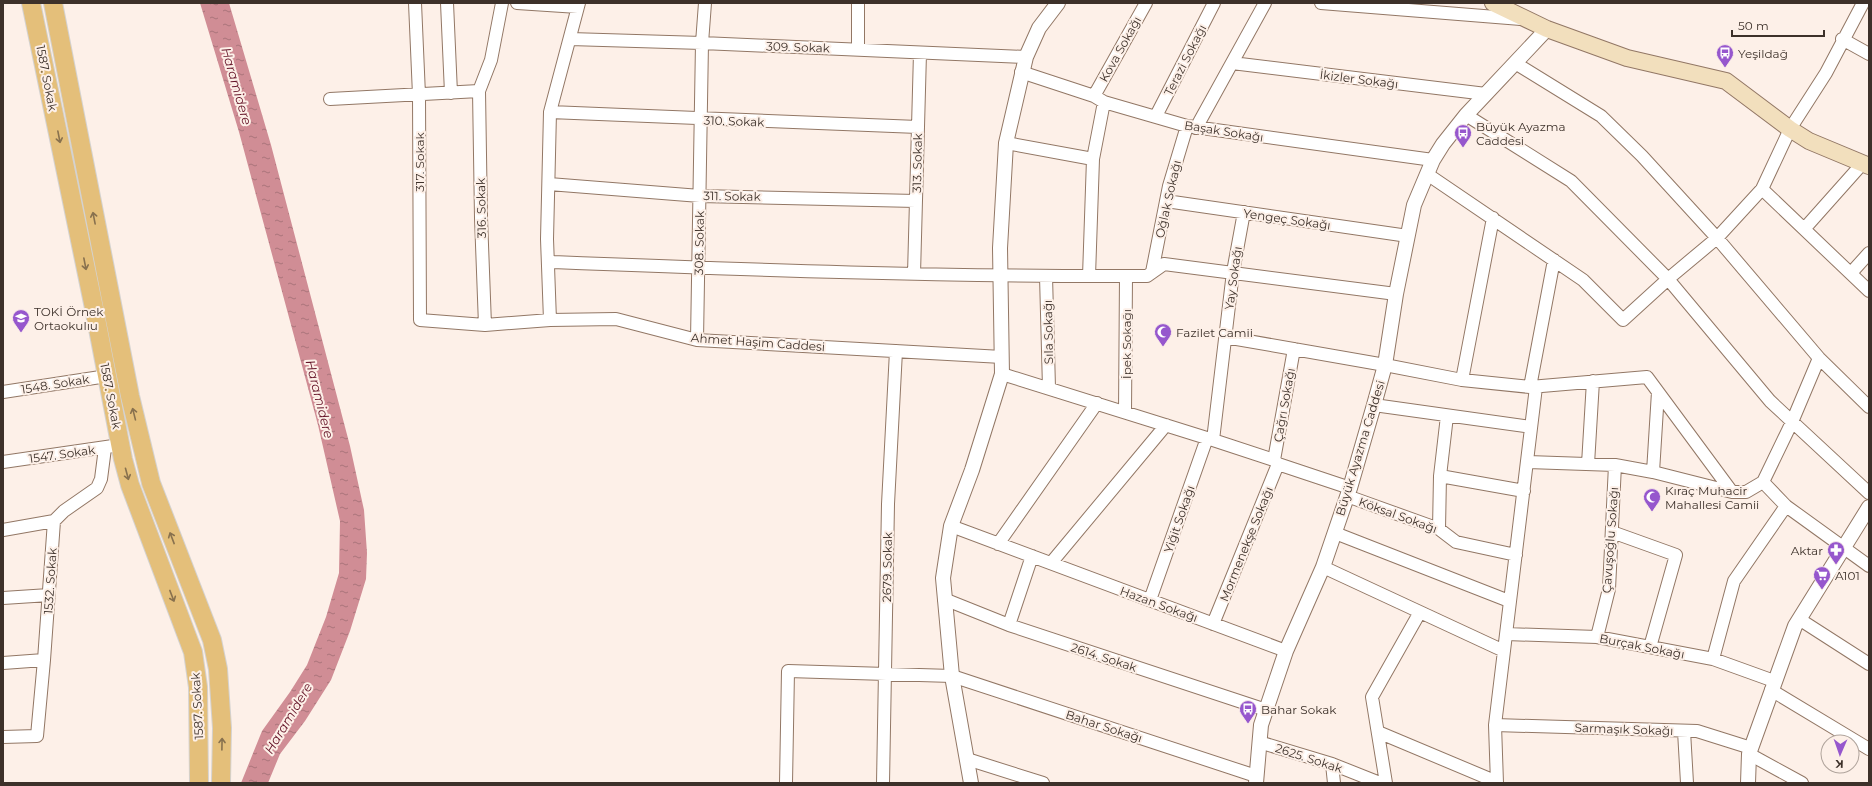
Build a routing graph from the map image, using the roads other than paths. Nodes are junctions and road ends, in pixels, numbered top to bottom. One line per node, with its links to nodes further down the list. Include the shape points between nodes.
1 (31, 3): 84 (main road, 1587. Sokak, one-way to 84)
2 (53, 3): 164 (main road, 1587. Sokak, one-way to 2, via 222,728 218,669 212,640 149,476 127,381)
3 (415, 3): 33 (street, 317. Sokak)
4 (448, 3): 31 (street)
5 (502, 3): 30 (street, via 491,60)
6 (517, 3): 16 (street)
7 (705, 3): 22 (street, 308. Sokak)
8 (858, 3): 23 (street)
9 (1058, 3): 26 (street, via 1038,28)
10 (1146, 3): 35 (street, Kova Sokağı)
11 (1214, 3): 38 (street, Terazi Sokağı)
12 (1265, 3): 27 (street, Oğlak Sokağı)
13 (1321, 3): 17 (street)
14 (1493, 3): 18 (main road)
15 (1862, 3): 21 (street)
16 (578, 5): 20 (street)
17 (1395, 6): 18 (street)
18 (1525, 19): 19 (main road)
19 (1547, 29): 28 (street, Büyük Ayazma Caddesi); 42 (main road, via 1627,58 1726,81)
20 (570, 40): 22 (street, 309. Sokak); 36 (street)
21 (1842, 40): 25 (street); 42 (street, via 1826,73)
22 (702, 43): 23 (street, 309. Sokak); 39 (street, 308. Sokak)
23 (858, 50): 24 (street, 309. Sokak)
24 (920, 52): 26 (street, 309. Sokak); 41 (street, 313. Sokak)
25 (1869, 54)
26 (1026, 58): 29 (street)
27 (1232, 63): 32 (street, İkizler Sokağı); 40 (street, Oğlak Sokağı)
28 (1515, 63): 32 (street, Büyük Ayazma Caddesi); 57 (street, via 1601,116 1642,156)
29 (1021, 72): 35 (street, Başak Sokağı); 43 (street)
30 (479, 91): 31 (street); 75 (street, 316. Sokak)
31 (451, 93): 33 (street)
32 (1486, 94): 37 (street, Büyük Ayazma Caddesi)
33 (419, 95): 34 (street); 73 (street, 317. Sokak)
34 (330, 99)
35 (1099, 99): 38 (street, Başak Sokağı); 44 (street, Kova Sokağı)
36 (550, 112): 39 (street, 310. Sokak); 48 (street)
37 (1466, 115): 45 (street, Büyük Ayazma Caddesi); 70 (street, via 1571,181)
38 (1156, 116): 40 (street, Başak Sokağı)
39 (701, 120): 41 (street, 310. Sokak); 50 (street, 308. Sokak)
40 (1192, 127): 45 (street, Başak Sokağı); 52 (street, Oğlak Sokağı)
41 (918, 128): 51 (street, 313. Sokak)
42 (1790, 129): 46 (main road, via 1809,141); 49 (street)
43 (1006, 143): 44 (street); 66 (street)
44 (1093, 159): 68 (street, Kova Sokağı)
45 (1433, 160): 47 (street, Büyük Ayazma Caddesi)
46 (1865, 165): 55 (street)
47 (1427, 174): 54 (street); 56 (street, Büyük Ayazma Caddesi, via 1414,206)
48 (549, 184): 50 (street, 311. Sokak); 59 (street)
49 (1762, 188): 55 (street); 57 (street)
50 (700, 196): 51 (street, 311. Sokak); 61 (street, 308. Sokak)
51 (916, 201): 65 (street, 313. Sokak)
52 (1166, 201): 53 (street, Yengeç Sokağı); 62 (street, Oğlak Sokağı)
53 (1244, 212): 56 (street, Yengeç Sokağı); 63 (street, Yay Sokağı)
54 (1493, 218): 60 (street); 85 (street)
55 (1805, 228): 64 (street)
56 (1408, 236): 72 (street, Büyük Ayazma Caddesi)
57 (1717, 238): 70 (street); 81 (street)
58 (1869, 254): 64 (street)
59 (548, 260): 61 (street); 74 (street)
60 (1554, 260): 70 (street, via 1583,280 1623,320); 87 (street)
61 (699, 268): 65 (street); 77 (street, 308. Sokak)
62 (1152, 272): 63 (street, via 1164,264); 69 (street, via 1146,276)
63 (1233, 272): 72 (street); 76 (street, Yay Sokağı)
64 (1851, 273): 71 (street)
65 (914, 274): 66 (street)
66 (1000, 276): 67 (street); 80 (street)
67 (1046, 276): 68 (street); 88 (street, Sıla Sokağı)
68 (1089, 276): 69 (street)
69 (1126, 276): 94 (street, İpek Sokağı)
70 (1668, 278): 96 (street, via 1770,401)
71 (1869, 291)
72 (1396, 294): 82 (street, Büyük Ayazma Caddesi)
73 (420, 320): 75 (street, Ahmet Haşim Caddesi)
74 (550, 320): 75 (street, Ahmet Haşim Caddesi); 77 (street, Ahmet Haşim Caddesi, via 616,319)
75 (485, 325)
76 (1225, 337): 78 (street); 99 (street, Yay Sokağı)
77 (697, 340): 79 (street, Ahmet Haşim Caddesi)
78 (1294, 350): 82 (street); 102 (street, Çağrı Sokağı)
79 (896, 351): 80 (street, Ahmet Haşim Caddesi); 146 (street, 2679. Sokak, via 888,504)
80 (1002, 357): 83 (street)
81 (1819, 358): 93 (street); 96 (street)
82 (1385, 365): 85 (street); 92 (street, Büyük Ayazma Caddesi)
83 (1002, 374): 88 (street, Köksal Sokağı); 116 (street, via 972,470)
84 (107, 376): 89 (street, 1548. Sokak); 100 (main road, 1587. Sokak)
85 (1462, 380): 87 (street)
86 (1593, 381): 87 (street); 90 (street, via 1647,377); 104 (street)
87 (1533, 387): 98 (street)
88 (1049, 388): 91 (street, Köksal Sokağı)
89 (3, 392)
90 (1658, 392): 106 (street); 111 (street)
91 (1097, 404): 94 (street, Köksal Sokağı); 121 (street)
92 (1374, 405): 95 (street); 110 (street, Büyük Ayazma Caddesi)
93 (1869, 406)
94 (1125, 412): 97 (street, Köksal Sokağı)
95 (1447, 416): 98 (street); 107 (street)
96 (1792, 422): 108 (street); 112 (street)
97 (1166, 425): 99 (street, Köksal Sokağı); 125 (street)
98 (1531, 428): 103 (street)
99 (1210, 439): 102 (street, Köksal Sokağı); 131 (street, Yiğit Sokağı)
100 (113, 447): 101 (street, 1547. Sokak); 115 (street, via 97,488); 158 (main road, 1587. Sokak, one-way to 158, via 130,485 193,652 198,687)
101 (3, 462)
102 (1276, 462): 110 (street, Köksal Sokağı); 135 (street, Mormenekşe Sokağı)
103 (1528, 462): 104 (street); 109 (street)
104 (1588, 464): 105 (street)
105 (1615, 465): 106 (street); 119 (street, Çavuşoğlu Sokağı)
106 (1653, 472): 111 (street)
107 (1440, 476): 109 (street); 117 (street)
108 (1763, 482): 111 (street, via 1746,492); 113 (street)
109 (1524, 491): 123 (street)
110 (1348, 492): 117 (street, Köksal Sokağı); 120 (street, Büyük Ayazma Caddesi)
111 (1732, 492)
112 (1869, 493)
113 (1786, 506): 122 (street); 142 (street, via 1734,581)
114 (1869, 507): 122 (street)
115 (54, 521): 118 (street); 128 (street, 1532. Sokak)
116 (951, 526): 121 (street, Hazan Sokağı); 130 (street, via 943,578)
117 (1439, 529): 123 (street, Köksal Sokağı, via 1456,542)
118 (3, 530)
119 (1612, 532): 138 (street, Çavuşoğlu Sokağı, via 1609,589); 139 (street, via 1676,555)
120 (1334, 533): 127 (street, Büyük Ayazma Caddesi); 132 (street)
121 (998, 544): 124 (street, Hazan Sokağı)
122 (1842, 548): 126 (street); 134 (street)
123 (1516, 555): 132 (street)
124 (1032, 556): 125 (street, Hazan Sokağı); 136 (street)
125 (1051, 563): 131 (street, Hazan Sokağı)
126 (1869, 566)
127 (1323, 567): 133 (street); 140 (street, Büyük Ayazma Caddesi)
128 (49, 595): 129 (street); 143 (street, 1532. Sokak)
129 (3, 598)
130 (944, 599): 136 (street, 2614. Sokak); 147 (street)
131 (1150, 600): 135 (street, Hazan Sokağı)
132 (1509, 601): 137 (street)
133 (1420, 612): 141 (street); 152 (street, via 1372,697)
134 (1799, 619): 145 (street); 148 (street)
135 (1213, 624): 140 (street, Hazan Sokağı)
136 (1009, 625): 149 (street, 2614. Sokak)
137 (1506, 634): 138 (street, Burçak Sokağı); 141 (street)
138 (1597, 637): 139 (street, Burçak Sokağı)
139 (1650, 647): 142 (street, Burçak Sokağı)
140 (1286, 651): 149 (street, Büyük Ayazma Caddesi)
141 (1504, 651): 150 (street)
142 (1713, 659): 148 (street, Burçak Sokağı)
143 (44, 660): 144 (street); 153 (street, 1532. Sokak, via 37,736)
144 (3, 663)
145 (1869, 664)
146 (885, 674): 147 (street, Bahar Sokağı); 165 (street, Bahar Sokağı, via 788,671); 166 (street, 2679. Sokak)
147 (952, 676): 157 (street); 160 (street, Bahar Sokağı)
148 (1772, 686): 155 (street, Burçak Sokağı); 156 (street)
149 (1266, 710): 154 (street, Büyük Ayazma Caddesi)
150 (1495, 725): 151 (street, Sarmaşık Sokağı); 161 (street)
151 (1684, 731): 156 (street, Sarmaşık Sokağı, via 1697,731); 172 (street)
152 (1378, 732): 161 (street); 171 (street)
153 (3, 737)
154 (1259, 742): 159 (street, 2625. Sokak); 160 (street, Büyük Ayazma Caddesi)
155 (1869, 749)
156 (1750, 751): 173 (street); 174 (street, Sarmaşık Sokağı)
157 (967, 760): 167 (street); 168 (street)
158 (200, 764): 162 (street); 163 (main road, 1587. Sokak)
159 (1332, 764): 169 (street); 170 (street, 2625. Sokak)
160 (1256, 780)
161 (1497, 782)
162 (195, 783)
163 (200, 783)
164 (221, 783)
165 (786, 783)
166 (883, 783)
167 (971, 783)
168 (1043, 783)
169 (1334, 783)
170 (1380, 783)
171 (1386, 783)
172 (1687, 783)
173 (1748, 783)
174 (1802, 783)

